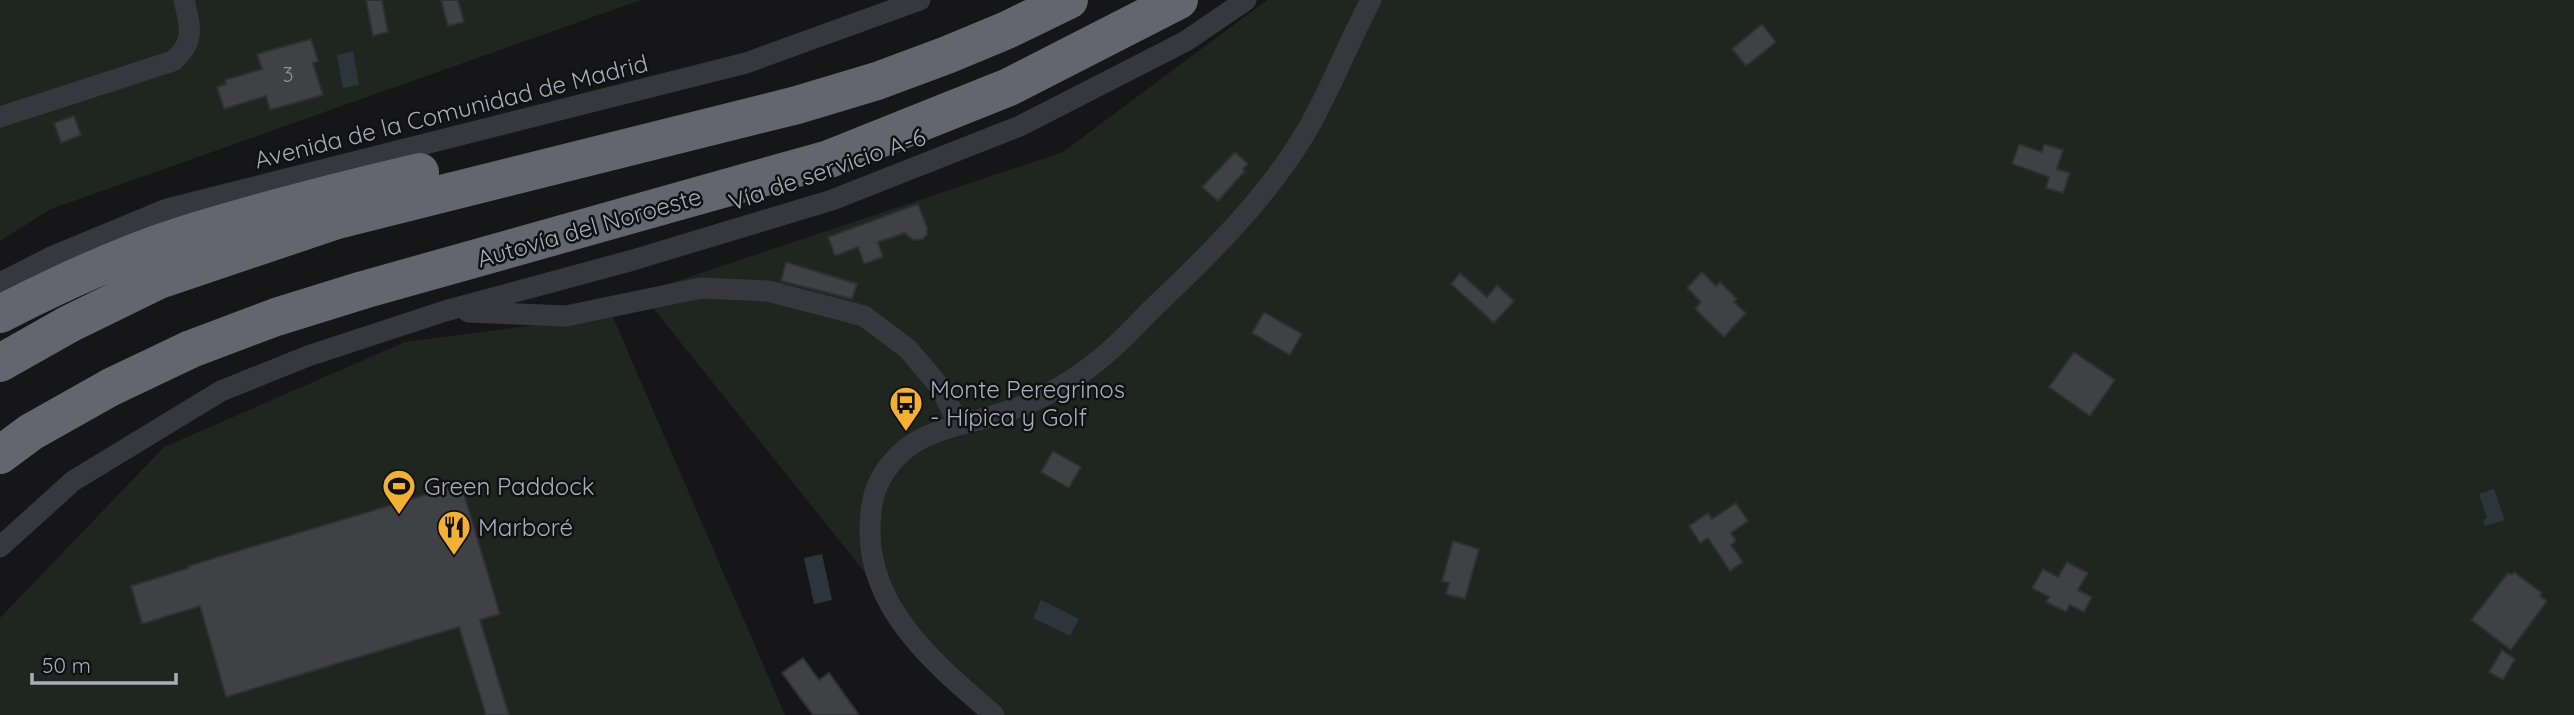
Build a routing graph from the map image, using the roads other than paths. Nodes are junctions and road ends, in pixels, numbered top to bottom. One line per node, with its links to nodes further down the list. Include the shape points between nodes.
1 (184, 0): 8 (street, via 191,32 185,50 173,61)
2 (920, 0): 9 (street, Avenida de la Comunidad de Madrid, via 746,63 167,209)
3 (1069, 0): 7 (highway)
4 (1179, 0): 14 (highway, Autovía del Noroeste, via 1009,87 830,159 363,290 191,349 111,387)
5 (1246, 0): 10 (street, Vía de servicio A-6, via 1186,41 1020,126 832,200)
6 (1371, 0): 13 (street, via 1303,136 1262,195 1191,272 1101,359 1050,393)
7 (947, 55): 11 (highway, via 871,59 340,191 175,238 63,282); 12 (highway, via 797,105 337,220 159,280)
8 (0, 117)
9 (0, 283)
10 (445, 312): 13 (street, via 566,316 701,288 768,291 864,316 908,349 940,387); 15 (street, Vía de servicio A-6, via 308,356 221,391 73,481)
11 (0, 314)
12 (0, 363)
13 (959, 425): 16 (street, via 913,442 878,482 870,515 870,546 876,574 899,620 930,659)
14 (0, 455)
15 (0, 547)
16 (994, 715)

